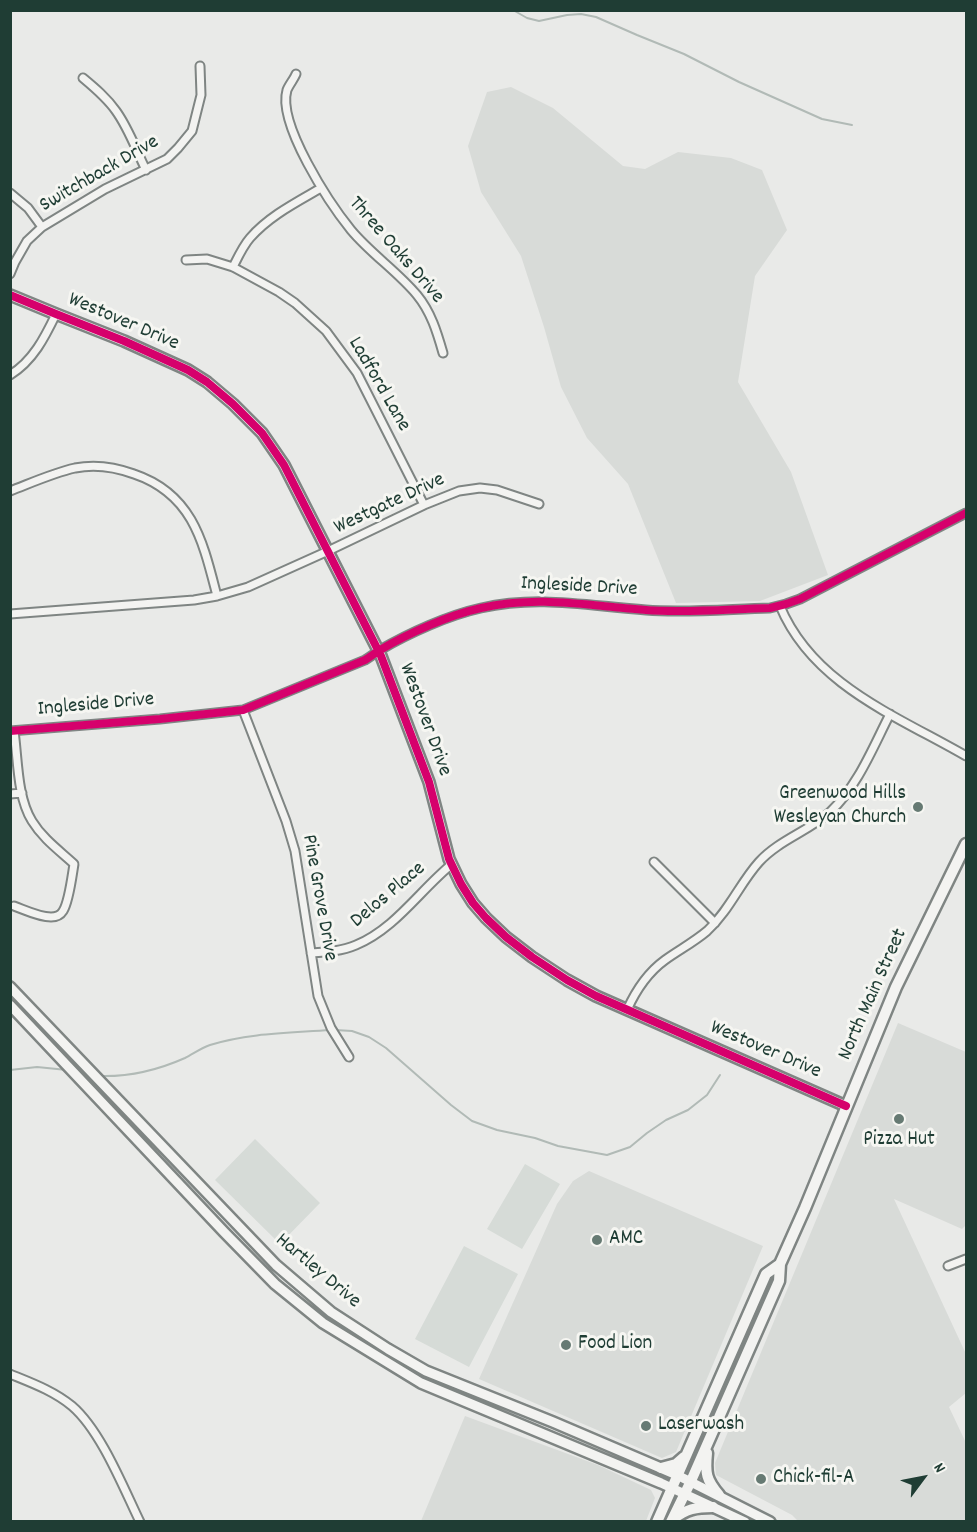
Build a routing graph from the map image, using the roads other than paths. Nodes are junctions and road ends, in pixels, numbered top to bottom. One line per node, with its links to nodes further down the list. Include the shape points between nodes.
1 (200, 66): 4 (street, Switchback Drive, via 201,95 192,131 167,159)
2 (296, 74): 5 (street, Three Oaks Drive, via 287,90 291,130)
3 (83, 78): 4 (street, via 116,111)
4 (146, 170): 7 (street, Switchback Drive, via 105,189)
5 (321, 188): 9 (street, via 262,226); 13 (street, Three Oaks Drive, via 351,230 417,295 433,320)
6 (10, 193): 7 (street)
7 (42, 227): 10 (street, Switchback Drive, via 27,241)
8 (186, 260): 9 (street, Ladford Lane, via 207,259)
9 (233, 267): 17 (street, Ladford Lane, via 295,303 326,331 357,373)
10 (10, 274)
11 (10, 295): 12 (street, Westover Drive)
12 (56, 314): 14 (street, via 36,352); 19 (street, Westover Drive, via 189,370 233,404 262,434 284,465)
13 (443, 353)
14 (10, 375)
15 (10, 491): 20 (street, via 76,468 118,468 145,477 180,503 198,532)
16 (539, 504): 17 (street, Westgate Drive, via 480,488 459,490)
17 (424, 505): 19 (street, Westgate Drive)
18 (966, 513): 21 (street, Ingleside Drive)
19 (328, 551): 20 (street, Westgate Drive, via 248,587); 23 (street, Westover Drive)
20 (217, 596): 22 (street, Westgate Drive)
21 (780, 606): 23 (street, Ingleside Drive, via 668,611 550,601 509,603 448,618); 25 (street, via 796,637 829,674)
22 (10, 614)
23 (378, 651): 24 (street, Ingleside Drive, via 365,660); 32 (street, Westover Drive, via 429,782)
24 (243, 710): 26 (street, Ingleside Drive); 35 (street, Pine Grove Drive, via 296,851)
25 (890, 714): 27 (street); 34 (street, via 851,787 838,803 764,857)
26 (12, 731): 28 (street)
27 (966, 756)
28 (22, 794): 29 (street); 33 (street, via 32,822 75,864 66,905 59,916 52,918)
29 (10, 795)
30 (966, 844): 40 (main road, North Main Street, via 897,987)
31 (654, 862): 34 (street)
32 (452, 864): 35 (street, Delos Place, via 371,937 342,950); 38 (street, Westover Drive, via 472,903 506,936 567,980)
33 (14, 906)
34 (715, 923): 38 (street, via 651,972 637,988)
35 (311, 952): 39 (street, Pine Grove Drive, via 321,1006)
36 (10, 987): 47 (street, Hartley Drive, via 276,1266 341,1318 426,1371)
37 (10, 1005): 50 (street, Hartley Drive, via 275,1284 323,1323 421,1383)
38 (627, 1010): 40 (street, Westover Drive)
39 (349, 1057)
40 (846, 1106): 42 (main road, North Main Street)
41 (966, 1259): 43 (street)
42 (780, 1264): 45 (main road, North Main Street, via 779,1281); 46 (main road, North Main Street, via 766,1274)
43 (948, 1266)
44 (10, 1374): 55 (street, via 53,1393 86,1420)
45 (708, 1444): 49 (main road, North Main Street); 52 (main road, via 706,1473)
46 (686, 1455): 47 (main road, via 676,1464); 48 (main road, North Main Street)
47 (661, 1468): 48 (street, Hartley Drive)
48 (677, 1475): 49 (street, Hartley Drive); 50 (main road, North Main Street)
49 (692, 1481): 51 (main road, North Main Street); 52 (street, Hartley Drive)
50 (672, 1487): 51 (street, Hartley Drive); 56 (main road, North Main Street)
51 (685, 1494): 53 (street, Hartley Drive); 54 (main road, North Main Street)
52 (719, 1495): 58 (street, Hartley Drive)
53 (713, 1507): 54 (main road, via 695,1507); 57 (street, Hartley Drive)
54 (672, 1520)
55 (140, 1521)
56 (657, 1521)
57 (745, 1521)
58 (770, 1521)

